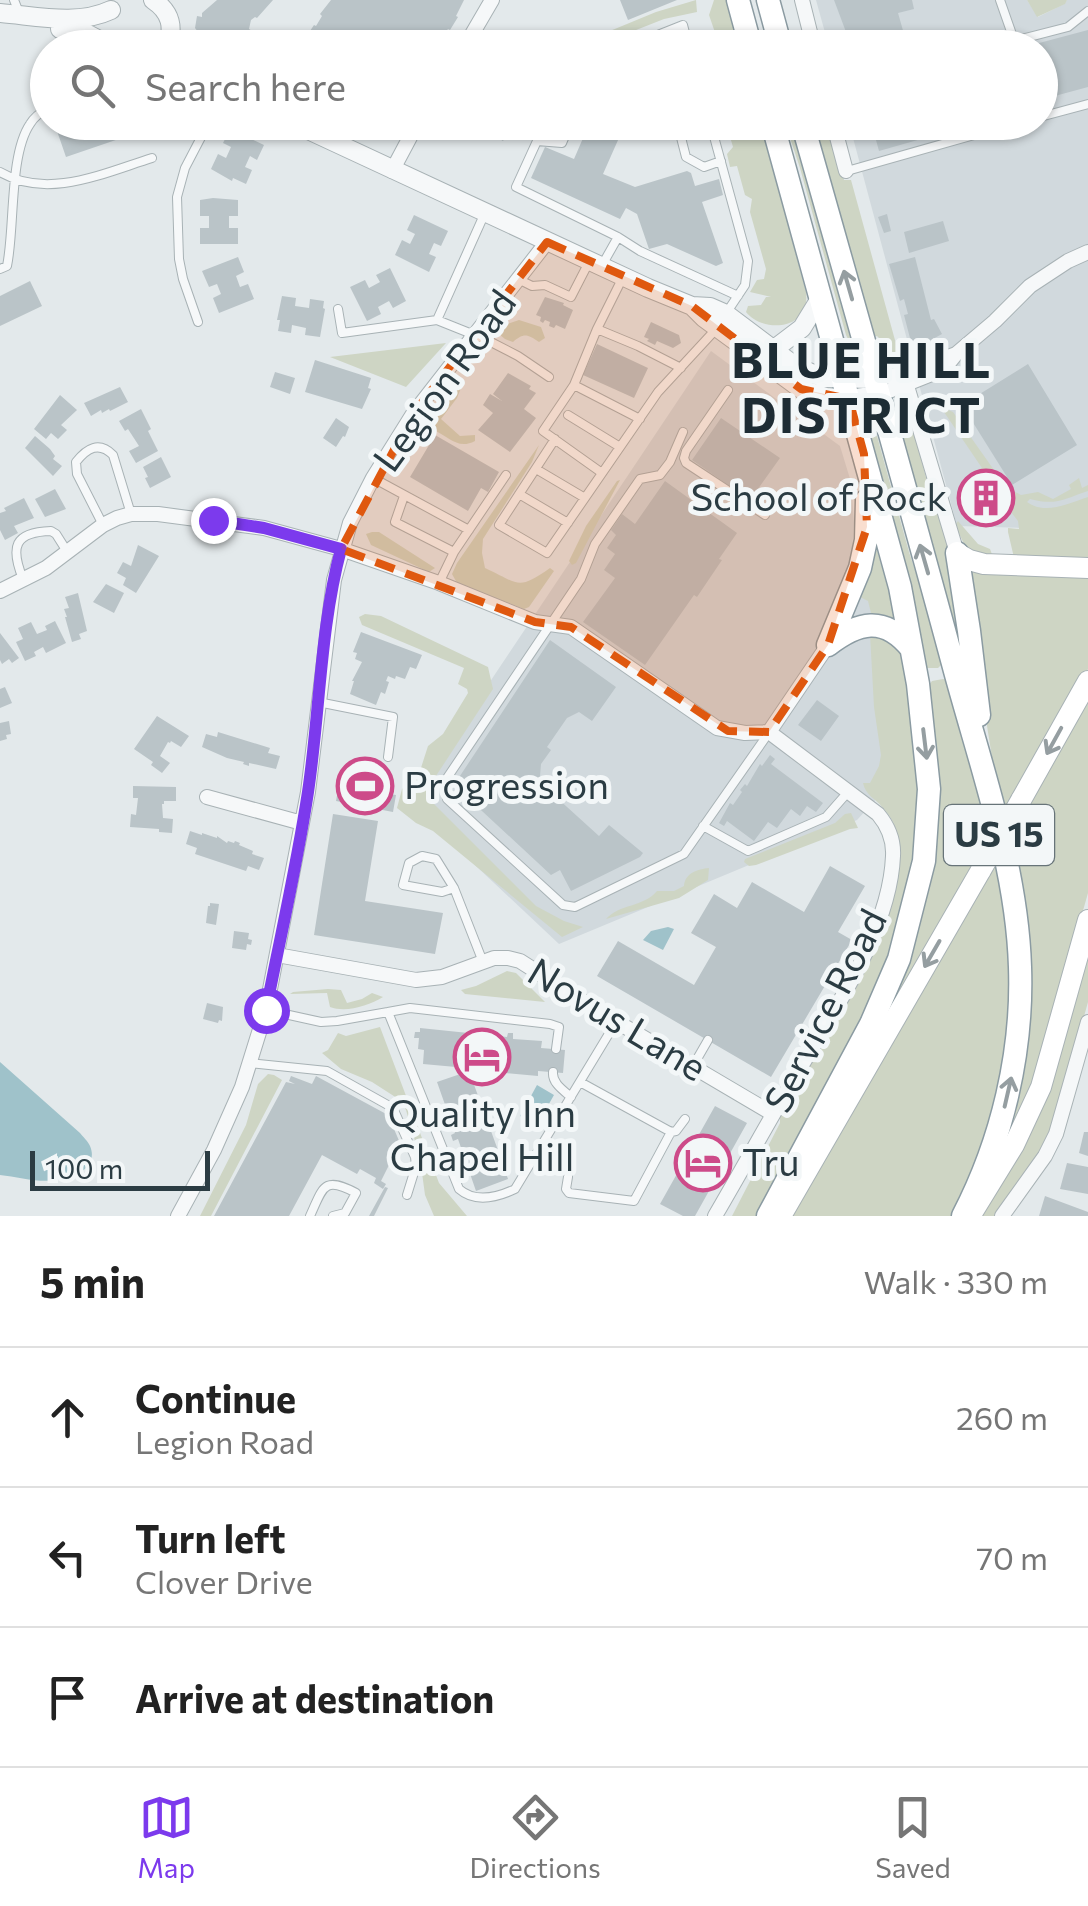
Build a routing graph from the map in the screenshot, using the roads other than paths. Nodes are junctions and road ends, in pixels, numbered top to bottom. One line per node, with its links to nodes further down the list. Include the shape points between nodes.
1 (153, 0): 15 (street, via 166,12)
2 (183, 0): 16 (street)
3 (492, 0): 17 (street)
4 (738, 0): 18 (highway)
5 (768, 0): 19 (highway)
6 (802, 0): 20 (street)
7 (1000, 0): 21 (lane)
8 (118, 5): 9 (street, via 86,19); 14 (street)
9 (17, 7): 11 (street)
10 (1088, 10): 22 (lane)
11 (0, 13)
12 (0, 22): 13 (street)
13 (74, 30)
14 (106, 30)
15 (170, 30)
16 (174, 30)
17 (474, 30)
18 (746, 30)
19 (776, 30)
20 (810, 30)
21 (1010, 30)
22 (1053, 30)
23 (1088, 104): 24 (lane)
24 (1058, 112)
25 (30, 122): 43 (lane)
26 (200, 140): 57 (lane, via 177,197 179,259)
27 (328, 140): 40 (street)
28 (408, 140): 40 (street)
29 (537, 140): 31 (lane)
30 (537, 140): 45 (lane, via 516,186)
31 (563, 140)
32 (682, 140): 39 (lane, via 686,157 704,167)
33 (715, 140): 39 (lane)
34 (777, 140): 53 (highway, US 15)
35 (807, 140): 66 (highway, US 15, one-way to 35)
36 (838, 140): 41 (street)
37 (956, 140): 41 (lane)
38 (152, 158): 43 (lane, via 74,182)
39 (721, 161): 52 (lane, via 748,261)
40 (392, 171): 44 (street)
41 (846, 171)
42 (0, 172): 43 (lane)
43 (15, 180): 49 (lane, via 10,252)
44 (485, 214): 46 (street); 55 (lane)
45 (618, 237): 48 (lane); 52 (lane)
46 (547, 242): 48 (street); 51 (street, Legion Road)
47 (1088, 252): 61 (street, via 1030,286)
48 (595, 264): 50 (street); 51 (lane, via 571,297)
49 (0, 269)
50 (623, 276): 56 (street, via 692,306 710,307); 58 (lane)
51 (520, 280): 59 (street, Legion Road)
52 (738, 296): 56 (lane)
53 (821, 297): 60 (street, via 802,328); 68 (highway, US 15)
54 (338, 309): 55 (lane, via 342,333)
55 (437, 320): 59 (lane)
56 (722, 321): 60 (street); 62 (lane); 68 (street, via 802,389 826,397)
57 (198, 322)
58 (597, 329): 62 (lane); 64 (lane)
59 (476, 335): 63 (lane); 78 (street, Legion Road, via 412,414)
60 (773, 350): 68 (street)
61 (956, 354): 65 (street, via 944,369); 66 (street)
62 (680, 368): 70 (lane)
63 (549, 377)
64 (574, 385): 70 (lane); 72 (lane, via 542,431)
65 (907, 386): 66 (street); 90 (street)
66 (877, 387): 68 (street); 102 (highway, US 15, one-way to 66)
67 (728, 390): 83 (lane, via 684,458)
68 (846, 390): 74 (highway, US 15)
69 (568, 415): 73 (lane)
70 (640, 419): 73 (lane)
71 (683, 432): 95 (lane, via 660,475 640,478)
72 (555, 439): 75 (lane); 76 (lane)
73 (620, 448): 76 (lane)
74 (864, 454): 96 (highway, via 864,551); 97 (highway, US 15)
75 (536, 469): 79 (lane); 81 (lane)
76 (602, 473): 81 (lane)
77 (506, 475): 86 (lane)
78 (373, 478): 80 (lane); 87 (street, Legion Road)
79 (520, 494): 84 (lane); 84 (lane, via 499,525 547,553)
80 (404, 496): 86 (lane); 89 (lane, via 396,522)
81 (585, 498): 84 (lane)
82 (132, 514): 85 (street); 85 (lane, via 113,454 98,446 86,450 76,462 77,474); 87 (street, via 264,528)
83 (765, 516)
84 (568, 522)
85 (104, 525): 88 (street)
86 (469, 530): 89 (lane)
87 (341, 549): 93 (street); 99 (street, Legion Road)
88 (68, 552): 92 (street); 92 (lane, via 52,531 26,535 15,550)
89 (454, 552): 93 (lane)
90 (956, 552): 91 (main road, via 984,564); 102 (highway)
91 (1088, 568)
92 (23, 579): 94 (street)
93 (438, 583): 95 (street)
94 (0, 591)
95 (550, 626): 100 (street, via 570,627 717,728); 106 (lane, via 446,781 447,798 563,905 575,908 684,854)
96 (828, 644): 97 (highway, via 866,626 888,629); 100 (street)
97 (912, 648): 131 (highway, US 15, one-way to 131, via 929,789 927,840 911,915 884,998)
98 (1088, 681): 132 (main road, one-way to 132, bridge)
99 (318, 702): 101 (lane, via 394,717); 105 (street, Legion Road)
100 (770, 732): 103 (street, Service Road); 106 (lane)
101 (388, 757)
102 (986, 788): 133 (highway, US 15, one-way to 102, via 996,1137 1018,1022 1017,924)
103 (849, 791): 106 (lane, via 826,817 748,852); 122 (street, Service Road, via 888,829 889,883 862,958)
104 (208, 797): 105 (street)
105 (302, 823): 109 (street, Legion Road)
106 (703, 826)
107 (454, 888): 107 (lane, via 436,859 422,856 409,863 403,885); 110 (lane)
108 (1088, 920): 133 (main road, via 1040,1087 1014,1145)
109 (277, 954): 110 (street, Novus Lane, via 416,980); 111 (street, Legion Road)
110 (483, 962): 113 (street, Novus Lane, via 520,961)
111 (266, 1010): 112 (lane, via 321,1022); 117 (street, Legion Road)
112 (388, 1012): 116 (lane, via 410,1008 550,1024 559,1028); 121 (lane, via 459,1189 469,1197 515,1188)
113 (616, 1022): 118 (street, Novus Lane); 120 (lane)
114 (1088, 1022): 134 (street, via 1056,1134)
115 (708, 1040): 118 (lane)
116 (556, 1050)
117 (250, 1063): 126 (lane, via 327,1071 393,1108 415,1157); 128 (street, Legion Road)
118 (693, 1066): 122 (street, Novus Lane)
119 (552, 1072): 121 (lane)
120 (580, 1082): 121 (lane); 124 (lane)
121 (571, 1096)
122 (774, 1114): 130 (street, Service Road)
123 (684, 1119): 124 (lane)
124 (671, 1132): 125 (lane, via 634,1201 570,1193)
125 (568, 1176)
126 (407, 1195)
127 (311, 1214): 129 (lane); 129 (lane, via 321,1190 340,1184 356,1193 345,1212)
128 (178, 1216)
129 (333, 1216)
130 (715, 1216)
131 (768, 1216)
132 (781, 1216)
133 (967, 1216)
134 (1002, 1216)

